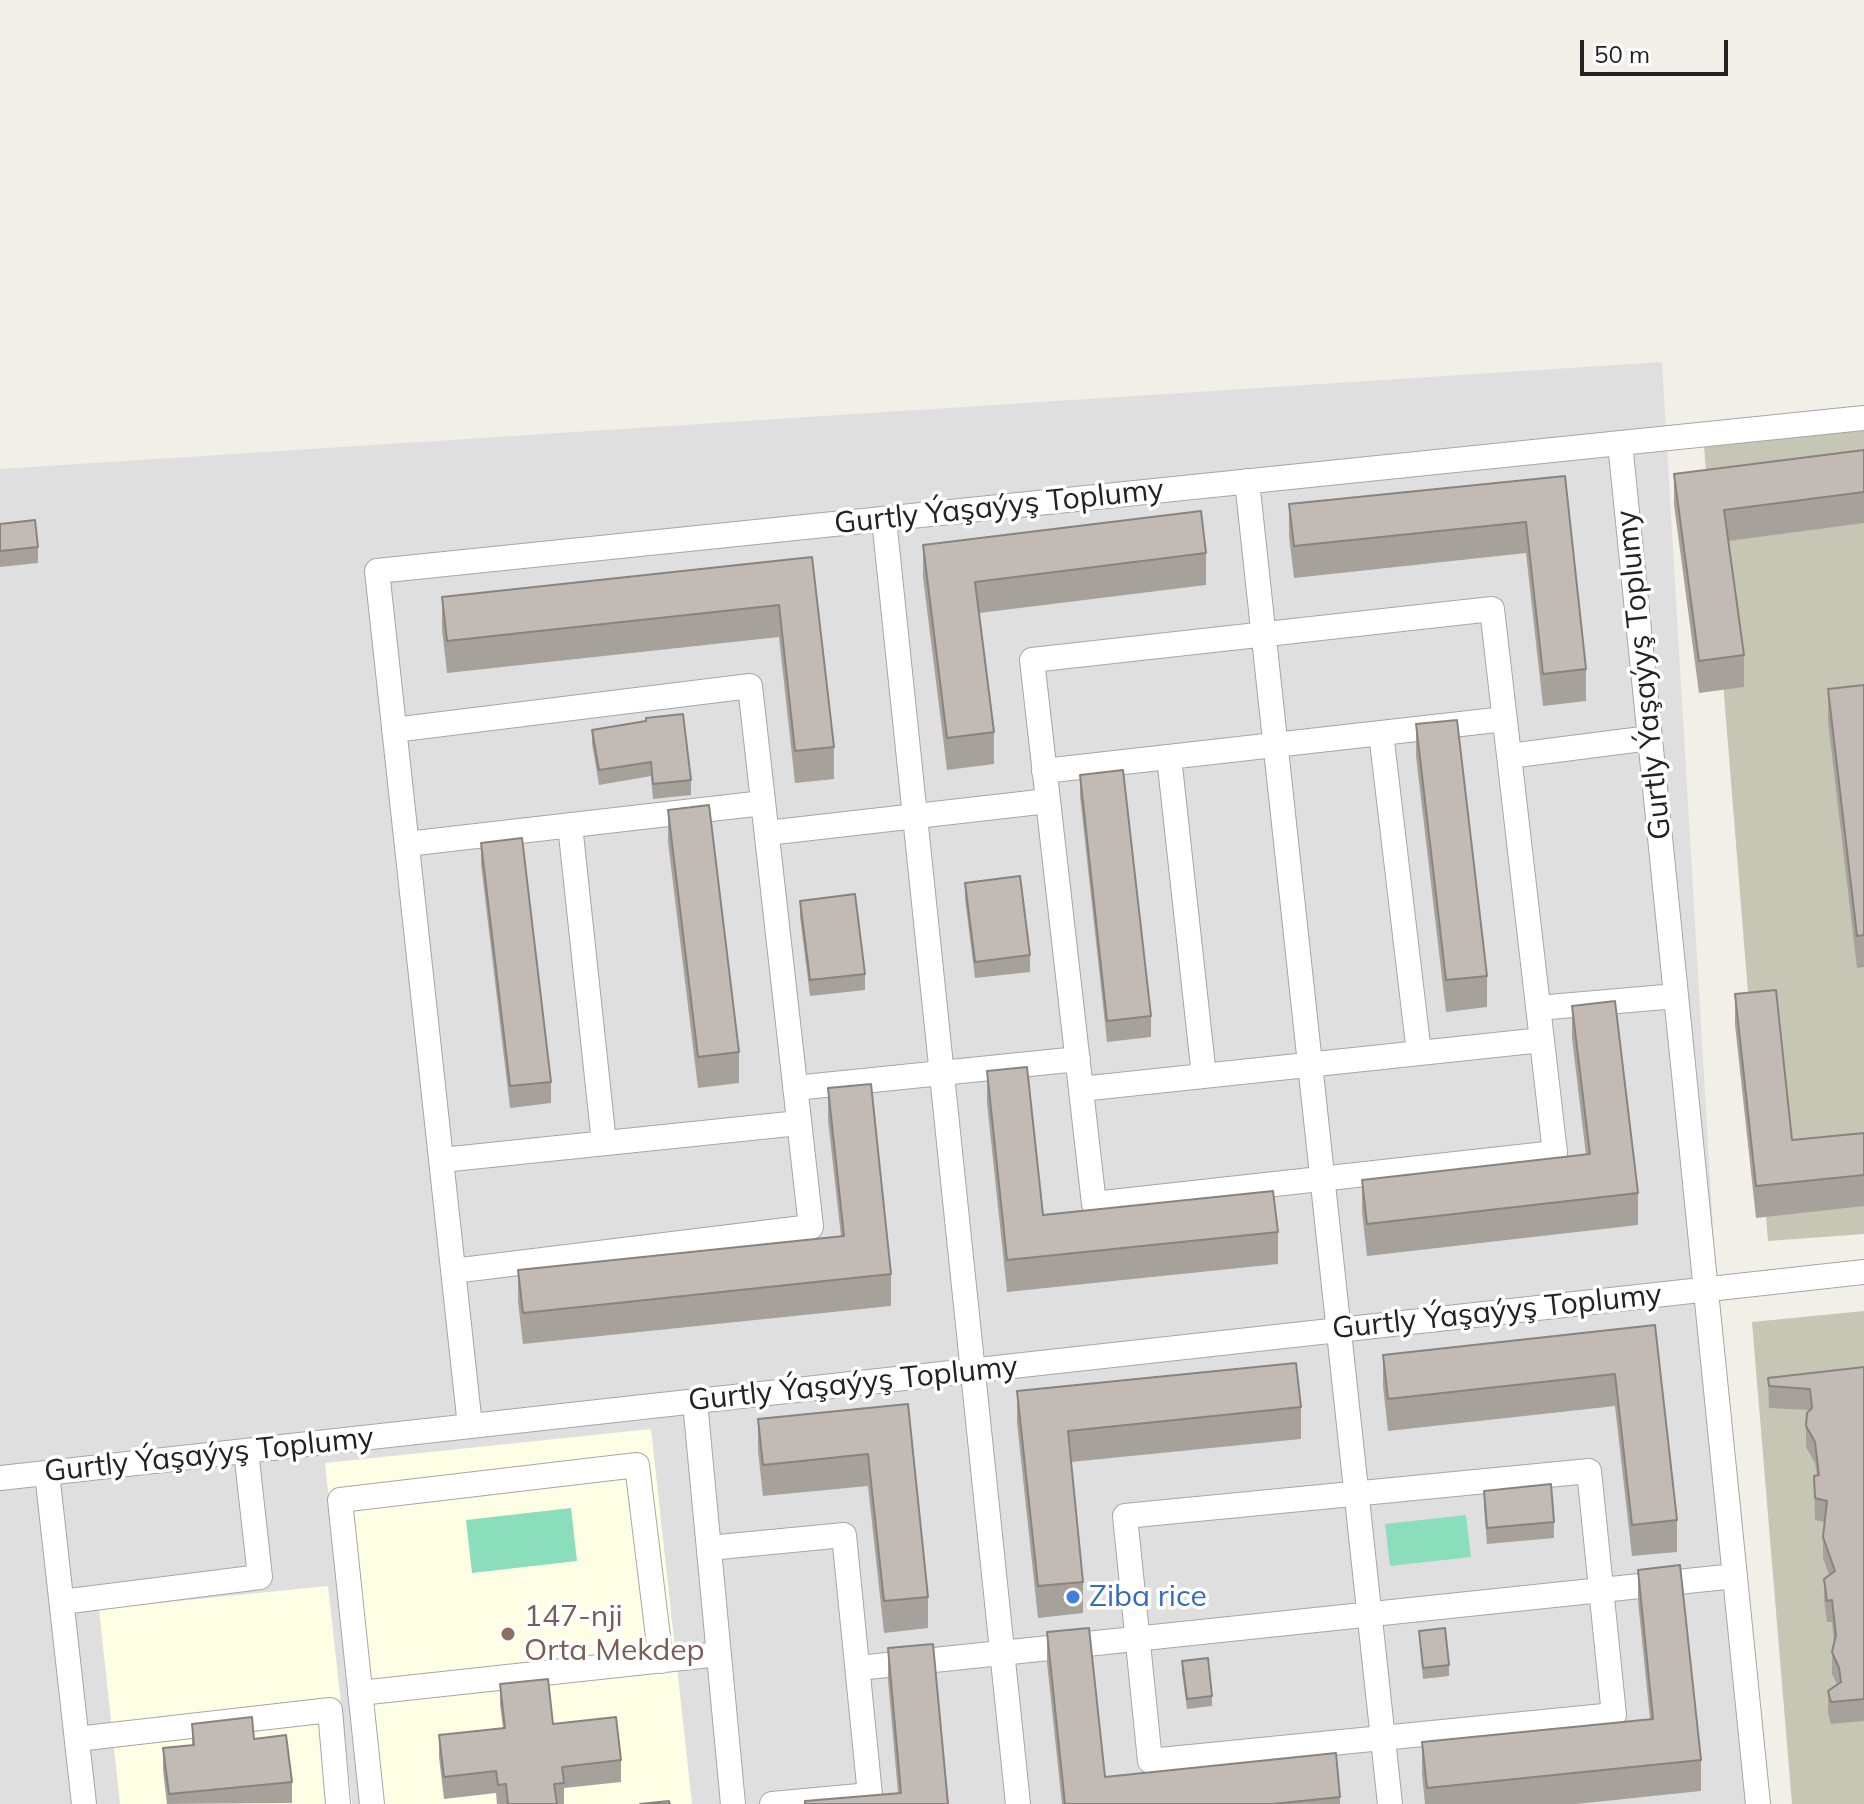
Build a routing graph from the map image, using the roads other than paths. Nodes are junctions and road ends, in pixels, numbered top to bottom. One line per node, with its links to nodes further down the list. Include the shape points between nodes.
1 (1864, 418): 2 (street, Gurtly Ýaşaýyş Toplumy)
2 (1620, 443): 3 (street, Gurtly Ýaşaýyş Toplumy); 9 (street, Gurtly Ýaşaýyş Toplumy)
3 (1247, 481): 4 (street, Gurtly Ýaşaýyş Toplumy); 5 (street)
4 (884, 519): 7 (street, Gurtly Ýaşaýyş Toplumy, via 377,571); 16 (street)
5 (1264, 634): 6 (street, via 1492,609); 10 (street); 13 (street, via 1032,660)
6 (1505, 719): 8 (street); 11 (street)
7 (394, 730): 15 (street, via 750,686); 19 (street)
8 (1381, 733): 10 (street); 23 (street)
9 (1650, 738): 11 (street); 20 (street, Gurtly Ýaşaýyş Toplumy)
10 (1276, 745): 12 (street); 25 (street)
11 (1509, 756): 21 (street)
12 (1169, 757): 13 (street); 27 (street)
13 (1044, 771): 14 (street)
14 (1048, 801): 16 (street); 24 (street)
15 (763, 803): 17 (street); 18 (street)
16 (915, 817): 18 (street); 26 (street)
17 (570, 825): 19 (street); 31 (street)
18 (767, 833): 28 (street)
19 (407, 844): 32 (street)
20 (1676, 996): 21 (street); 36 (street, Gurtly Ýaşaýyş Toplumy)
21 (1538, 1008): 22 (street)
22 (1542, 1040): 23 (street); 33 (street, via 1555,1153)
23 (1419, 1053): 25 (street)
24 (1078, 1059): 26 (street); 29 (street)
25 (1310, 1064): 27 (street); 33 (street)
26 (942, 1072): 28 (street); 38 (street)
27 (1204, 1076): 29 (street)
28 (795, 1088): 30 (street)
29 (1081, 1089): 33 (street, via 1094,1204)
30 (799, 1123): 31 (street); 34 (street, via 811,1227)
31 (604, 1143): 32 (street)
32 (442, 1160): 34 (street)
33 (1322, 1178): 37 (street)
34 (453, 1271): 40 (street)
35 (1864, 1272): 36 (street, Gurtly Ýaşaýyş Toplumy)
36 (1706, 1289): 37 (street, Gurtly Ýaşaýyş Toplumy); 46 (street, Gurtly Ýaşaýyş Toplumy)
37 (1339, 1329): 38 (street, Gurtly Ýaşaýyş Toplumy); 44 (street)
38 (973, 1370): 39 (street, Gurtly Ýaşaýyş Toplumy); 51 (street)
39 (695, 1402): 40 (street, Gurtly Ýaşaýyş Toplumy); 45 (street)
40 (470, 1426): 41 (street, Gurtly Ýaşaýyş Toplumy)
41 (246, 1451): 42 (street, Gurtly Ýaşaýyş Toplumy); 48 (street, via 260,1577)
42 (47, 1473): 43 (street, Gurtly Ýaşaýyş Toplumy); 48 (street)
43 (0, 1478)
44 (1357, 1493): 47 (street, via 1589,1471); 49 (street); 50 (street, via 1125,1516)
45 (709, 1548): 52 (street); 54 (street, via 844,1535)
46 (1735, 1576): 47 (street); 65 (street, Gurtly Ýaşaýyş Toplumy)
47 (1601, 1589): 49 (street); 56 (street, via 1614,1715)
48 (62, 1602): 57 (street)
49 (1370, 1613): 50 (street); 56 (street)
50 (1138, 1637): 51 (street); 56 (street, via 1150,1761)
51 (1002, 1651): 54 (street); 63 (street)
52 (719, 1654): 53 (street); 61 (street)
53 (661, 1661): 55 (street); 55 (street, via 637,1465 340,1500)
54 (858, 1668): 62 (street, via 870,1795)
55 (360, 1693): 60 (street)
56 (1383, 1738): 64 (street)
57 (77, 1739): 58 (street); 59 (street, via 330,1710)
58 (84, 1804)
59 (338, 1804)
60 (372, 1804)
61 (733, 1804)
62 (772, 1804)
63 (1018, 1804)
64 (1390, 1804)
65 (1758, 1804)

